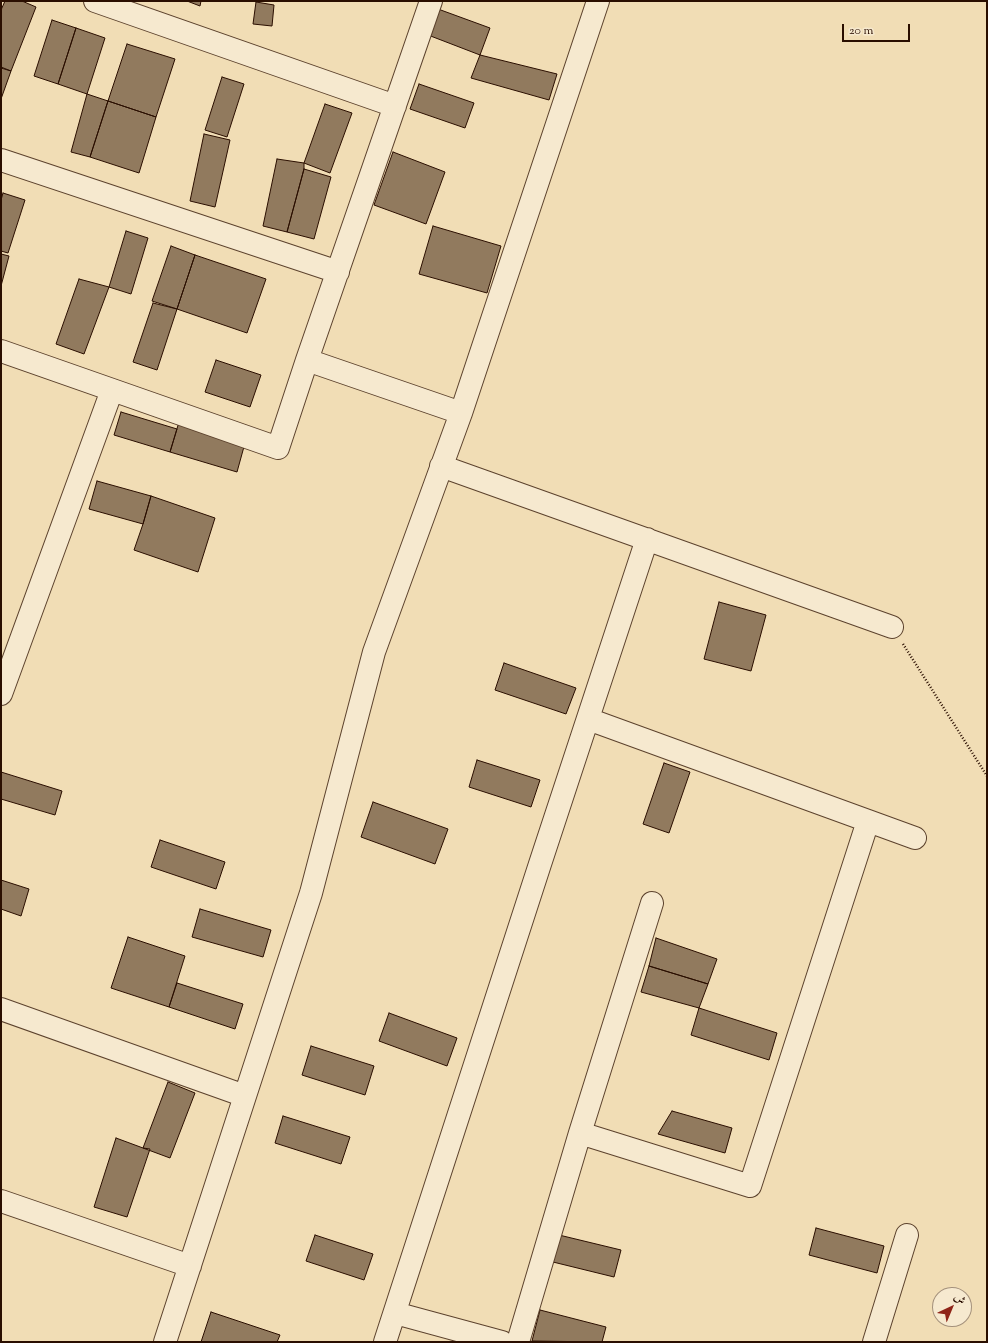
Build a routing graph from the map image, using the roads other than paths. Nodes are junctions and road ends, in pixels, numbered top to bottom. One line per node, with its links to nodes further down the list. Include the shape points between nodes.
1 (95, 1): 4 (street)
2 (431, 1): 5 (street)
3 (598, 1): 11 (street)
4 (137, 8): 5 (street)
5 (396, 106): 7 (street)
6 (1, 160): 7 (street)
7 (338, 272): 9 (street)
8 (1, 351): 10 (street)
9 (307, 360): 10 (street, via 278,448); 11 (street)
10 (112, 390): 15 (street)
11 (461, 413): 12 (street)
12 (442, 466): 13 (street); 21 (street, via 374,652 311,893)
13 (647, 539): 14 (street); 16 (street)
14 (892, 627)
15 (1, 694)
16 (588, 719): 17 (street); 26 (street)
17 (868, 821): 18 (street); 22 (street, via 750,1186)
18 (915, 838)
19 (652, 904): 22 (street)
20 (1, 1009): 21 (street)
21 (245, 1096): 25 (street)
22 (580, 1133): 30 (street)
23 (1, 1201): 25 (street)
24 (908, 1235): 31 (street)
25 (190, 1266): 27 (street)
26 (395, 1313): 28 (street); 29 (street)
27 (165, 1342)
28 (385, 1342)
29 (502, 1342)
30 (518, 1342)
31 (874, 1342)

